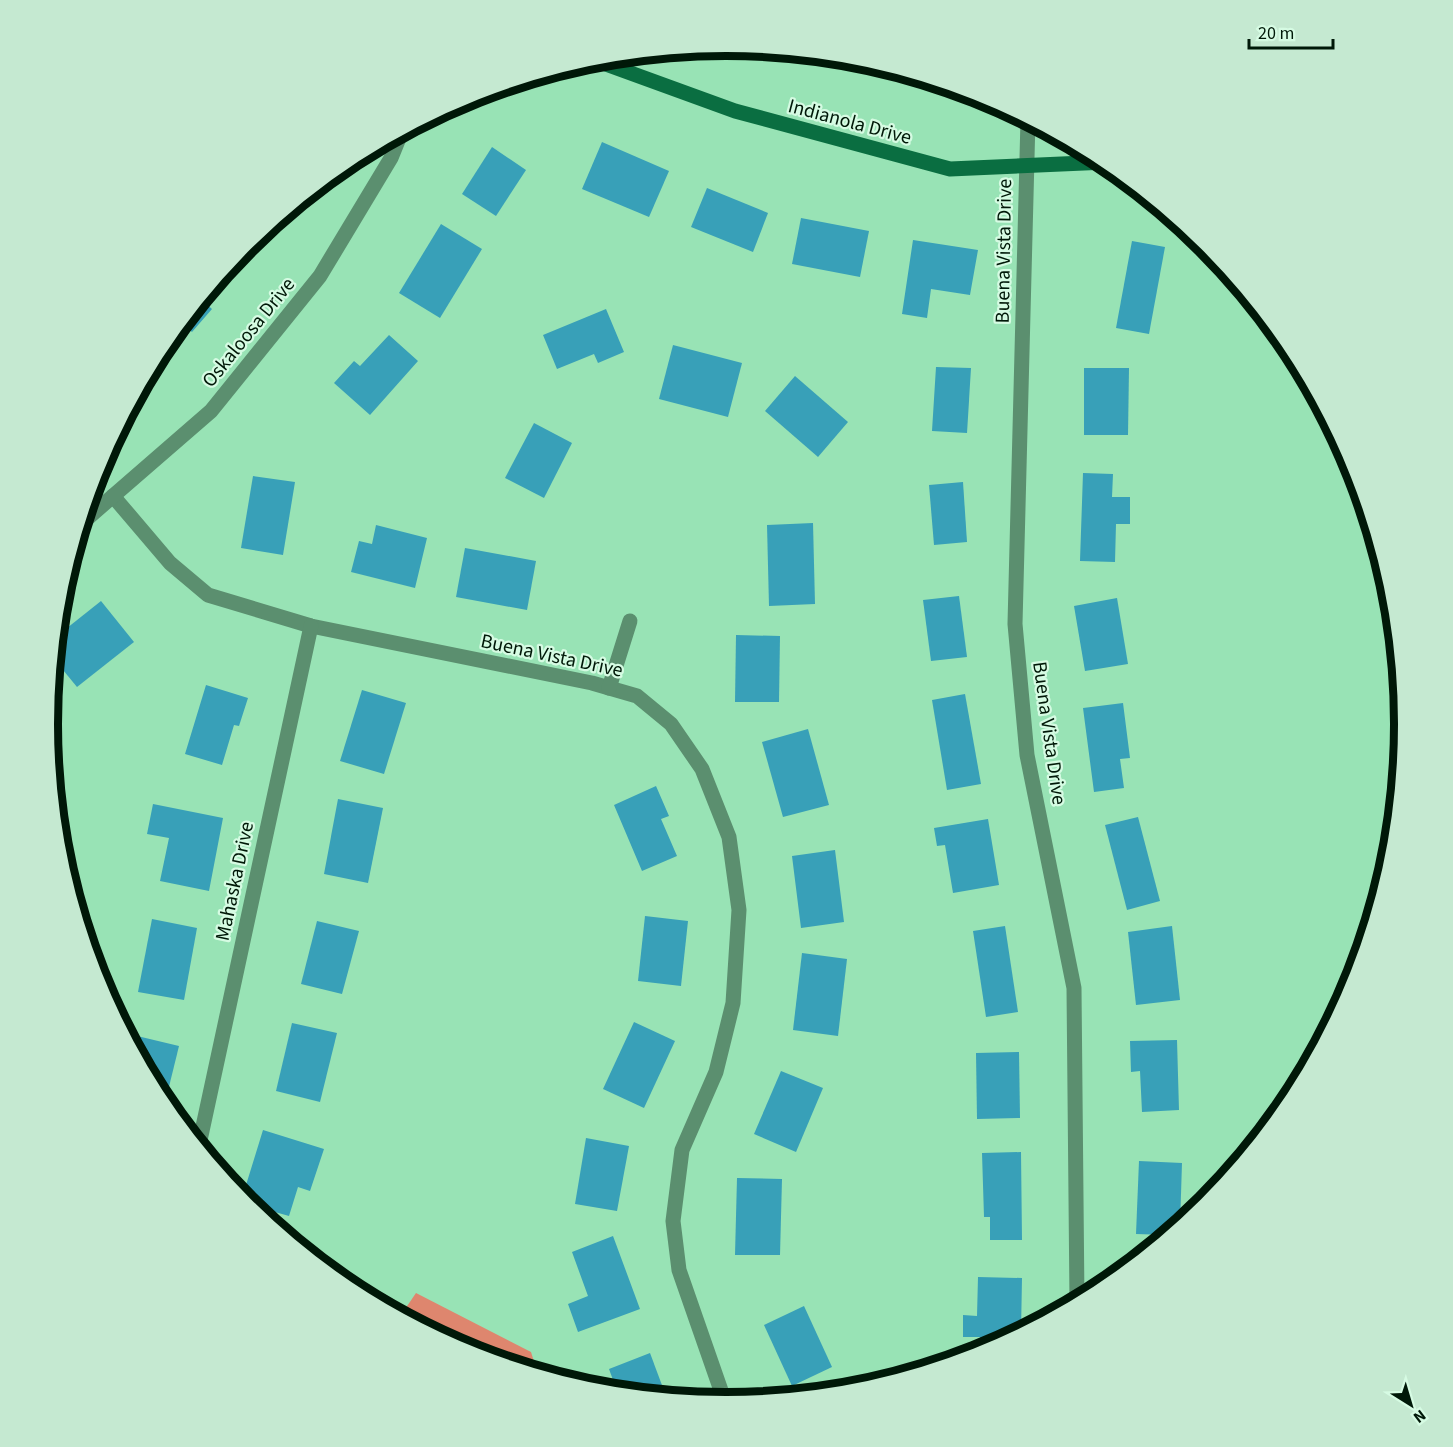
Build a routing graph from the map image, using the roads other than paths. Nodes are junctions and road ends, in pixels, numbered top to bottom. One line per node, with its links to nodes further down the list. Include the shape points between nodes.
1 (610, 66): 5 (street, Indianola Drive, via 735,111 950,169)
2 (1028, 127): 5 (street, Buena Vista Drive)
3 (397, 143): 6 (street, Oskaloosa Drive, via 320,276 211,411)
4 (1090, 163): 5 (street, Indianola Drive)
5 (1027, 167): 12 (street, Buena Vista Drive, via 1015,624 1027,755 1074,988)
6 (113, 496): 7 (street, Oskaloosa Drive); 9 (street, Buena Vista Drive, via 171,563 208,595)
7 (92, 514)
8 (630, 621): 10 (street)
9 (311, 626): 10 (street, Buena Vista Drive); 11 (street, Mahaska Drive)
10 (609, 688): 13 (street, Buena Vista Drive, via 637,696 671,724 702,769 729,837 739,910 733,1003 716,1072 682,1150 673,1221 679,1270)
11 (201, 1135)
12 (1077, 1292)
13 (721, 1392)

